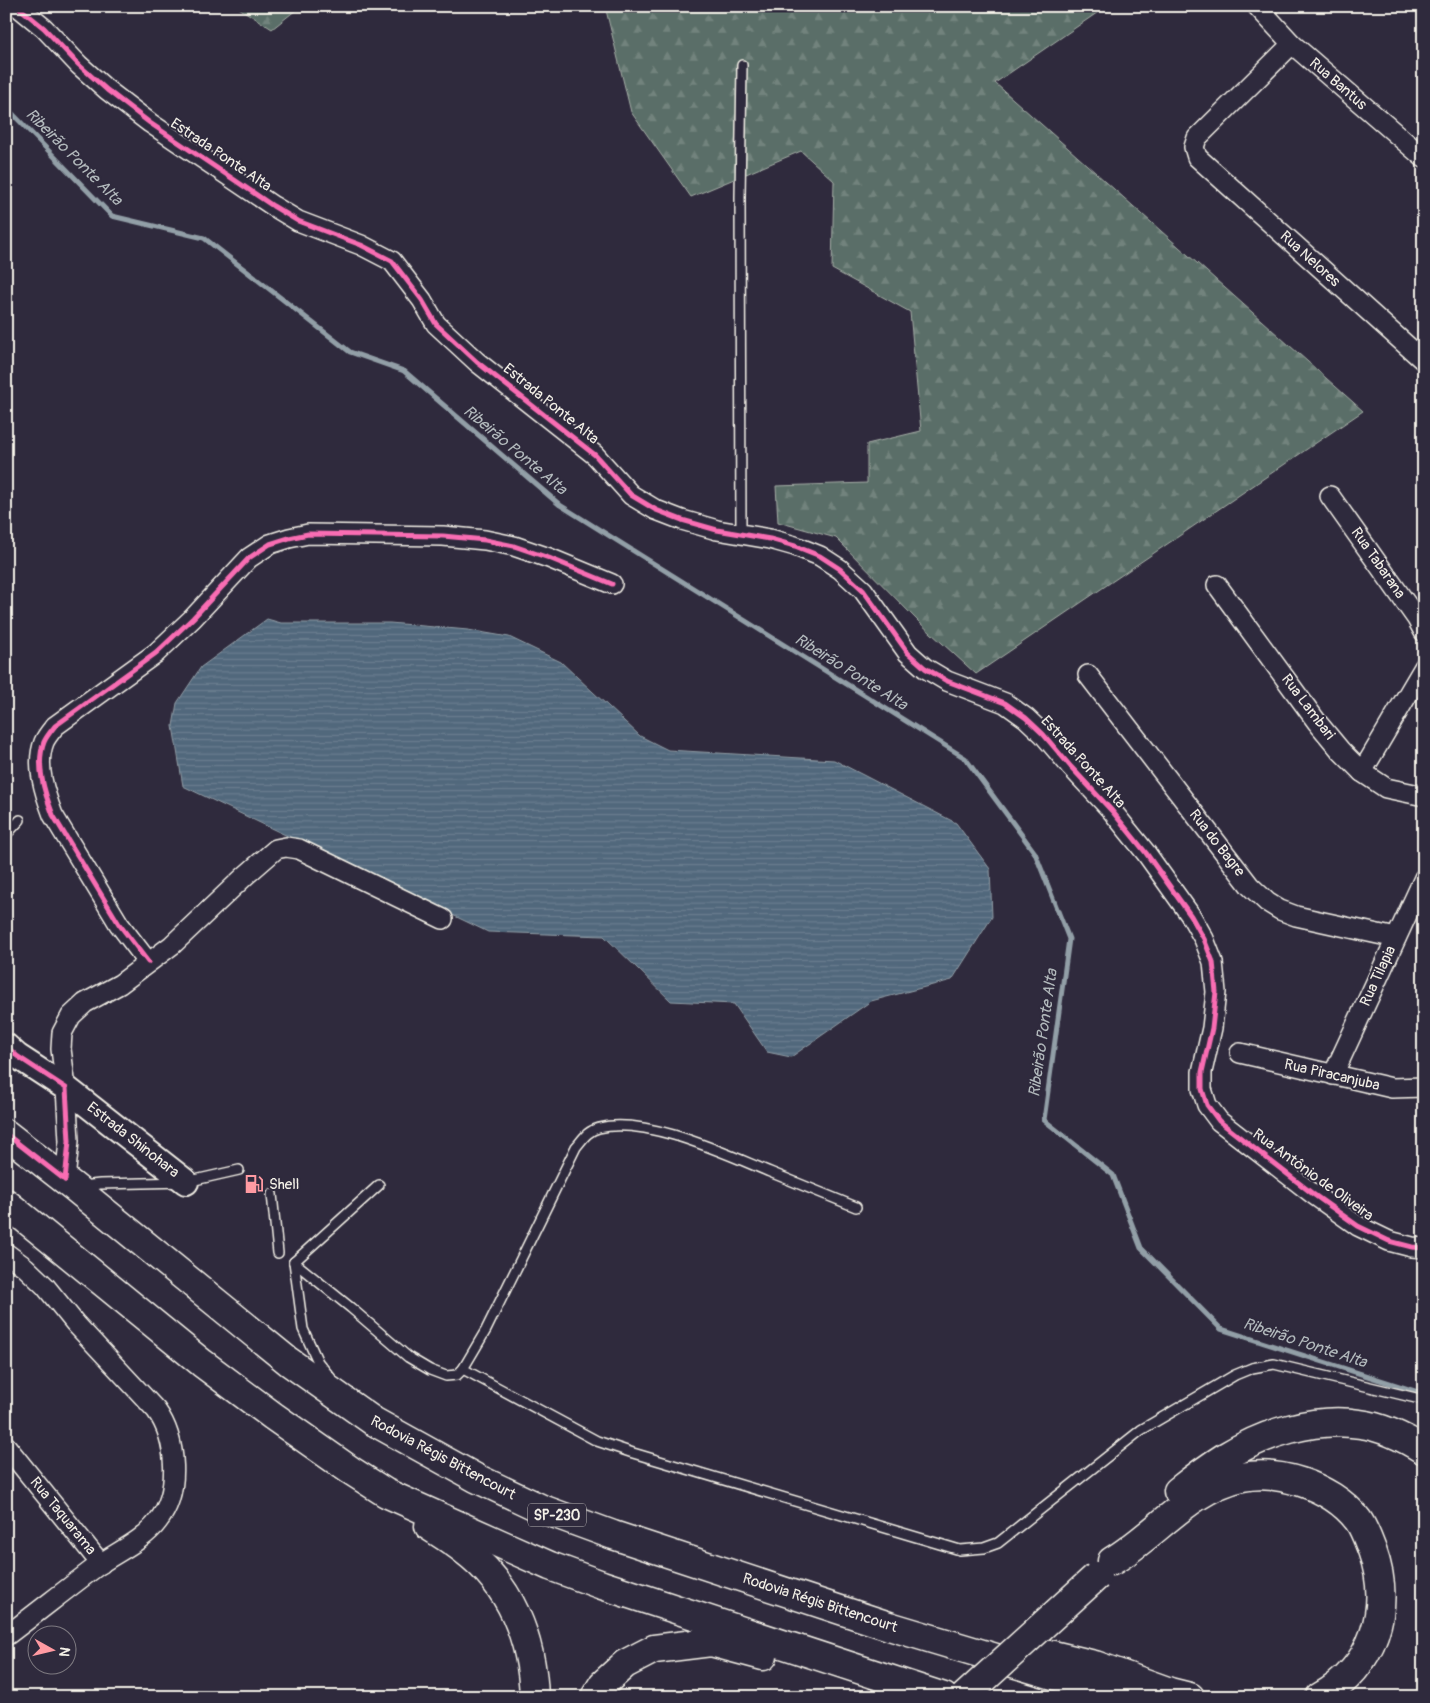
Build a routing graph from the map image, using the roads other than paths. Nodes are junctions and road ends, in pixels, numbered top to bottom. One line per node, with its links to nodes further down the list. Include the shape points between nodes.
1 (17, 6): 8 (street, Estrada Ponte Alta, via 107,90 150,123 273,206 392,261 442,330 595,456 630,495 656,510 717,530)
2 (1257, 6): 3 (street, Rua Bantus)
3 (1292, 44): 5 (street, Rua Bantus); 6 (street, Rua Nelores, via 1197,138 1194,146 1197,158)
4 (742, 65): 8 (lane)
5 (1424, 158)
6 (1424, 361)
7 (1330, 496): 11 (street, Rua Tabarana)
8 (741, 534): 27 (street, Estrada Ponte Alta, via 795,546 840,569 863,590 908,653 947,681 1005,703 1026,718 1112,811 1191,916 1213,962 1216,992 1202,1072 1202,1090 1207,1105)
9 (612, 584): 21 (street, via 514,546 442,536 308,534 270,544 249,558 156,652 54,726 44,742 42,775 54,815 119,924)
10 (1217, 584): 14 (street, Rua Lambari, via 1317,722)
11 (1424, 632)
12 (1424, 667): 14 (street)
13 (1088, 674): 20 (street, Rua do Bagre, via 1250,886 1267,902 1296,916)
14 (1362, 772): 15 (street, Rua Lambari, via 1386,788)
15 (1424, 796)
16 (20, 820): 17 (lane)
17 (6, 835)
18 (1424, 878): 20 (street, Rua Tilapia)
19 (444, 918): 21 (street, via 299,849 286,847 276,849 178,939)
20 (1396, 938): 24 (street, Rua Tilapia)
21 (148, 962): 26 (street, via 120,984 85,1003 71,1016 62,1033 60,1049)
22 (6, 1046): 26 (street, Estrada Shinohara)
23 (1240, 1053): 24 (street, Rua Piracanjuba)
24 (1333, 1075): 25 (street, Rua Piracanjuba, via 1392,1088)
25 (1424, 1087)
26 (66, 1088): 30 (street, Estrada Shinohara); 31 (street)
27 (1219, 1121): 36 (street, Rua Antônio de Oliveira, via 1358,1226 1389,1241)
28 (6, 1134): 31 (highway, Rodovia Régis Bittencourt / SP-230)
29 (239, 1170): 30 (lane)
30 (186, 1182): 31 (lane)
31 (70, 1184): 42 (highway, Rodovia Régis Bittencourt / SP-230, via 288,1361)
32 (379, 1186): 39 (lane)
33 (272, 1194): 37 (lane)
34 (6, 1203): 45 (highway, via 202,1363)
35 (856, 1207): 40 (lane, via 681,1138 639,1127 598,1128 586,1133 576,1147 486,1330)
36 (1424, 1248)
37 (278, 1253)
38 (6, 1254): 46 (street, via 45,1286 163,1420 173,1464 173,1481 167,1503 158,1521 146,1533)
39 (294, 1262): 40 (lane, via 408,1357 446,1376 457,1375); 42 (lane, via 303,1329 318,1362 340,1390)
40 (463, 1369): 41 (lane, via 597,1441 960,1550 998,1543 1141,1430 1234,1375 1252,1368 1274,1364)
41 (1424, 1400)
42 (372, 1421): 49 (highway, Rodovia Régis Bittencourt / SP-230, via 476,1478 542,1509 880,1623)
43 (6, 1446): 46 (street, Rua Taquarama)
44 (1424, 1450): 47 (highway, via 1386,1430 1337,1422 1313,1424 1265,1437 1223,1458 1150,1513)
45 (386, 1494): 50 (highway, via 464,1550 498,1582 513,1606 523,1632 530,1655); 53 (highway, via 550,1566 602,1585)
46 (101, 1564): 48 (street)
47 (1104, 1568): 54 (highway, bridge); 57 (highway, via 1212,1487 1241,1477 1280,1476 1312,1486 1330,1496 1358,1520 1367,1537 1380,1578 1381,1598 1380,1616 1362,1659 1332,1690)
48 (6, 1636)
49 (941, 1640): 55 (highway, Rodovia Régis Bittencourt / SP-230); 56 (highway, via 999,1641 1095,1665)
50 (534, 1697)
51 (595, 1697): 52 (highway, via 603,1684 625,1664 654,1648 711,1642)
52 (936, 1697)
53 (944, 1697)
54 (964, 1697)
55 (1126, 1697)
56 (1190, 1697)
57 (1320, 1697)

